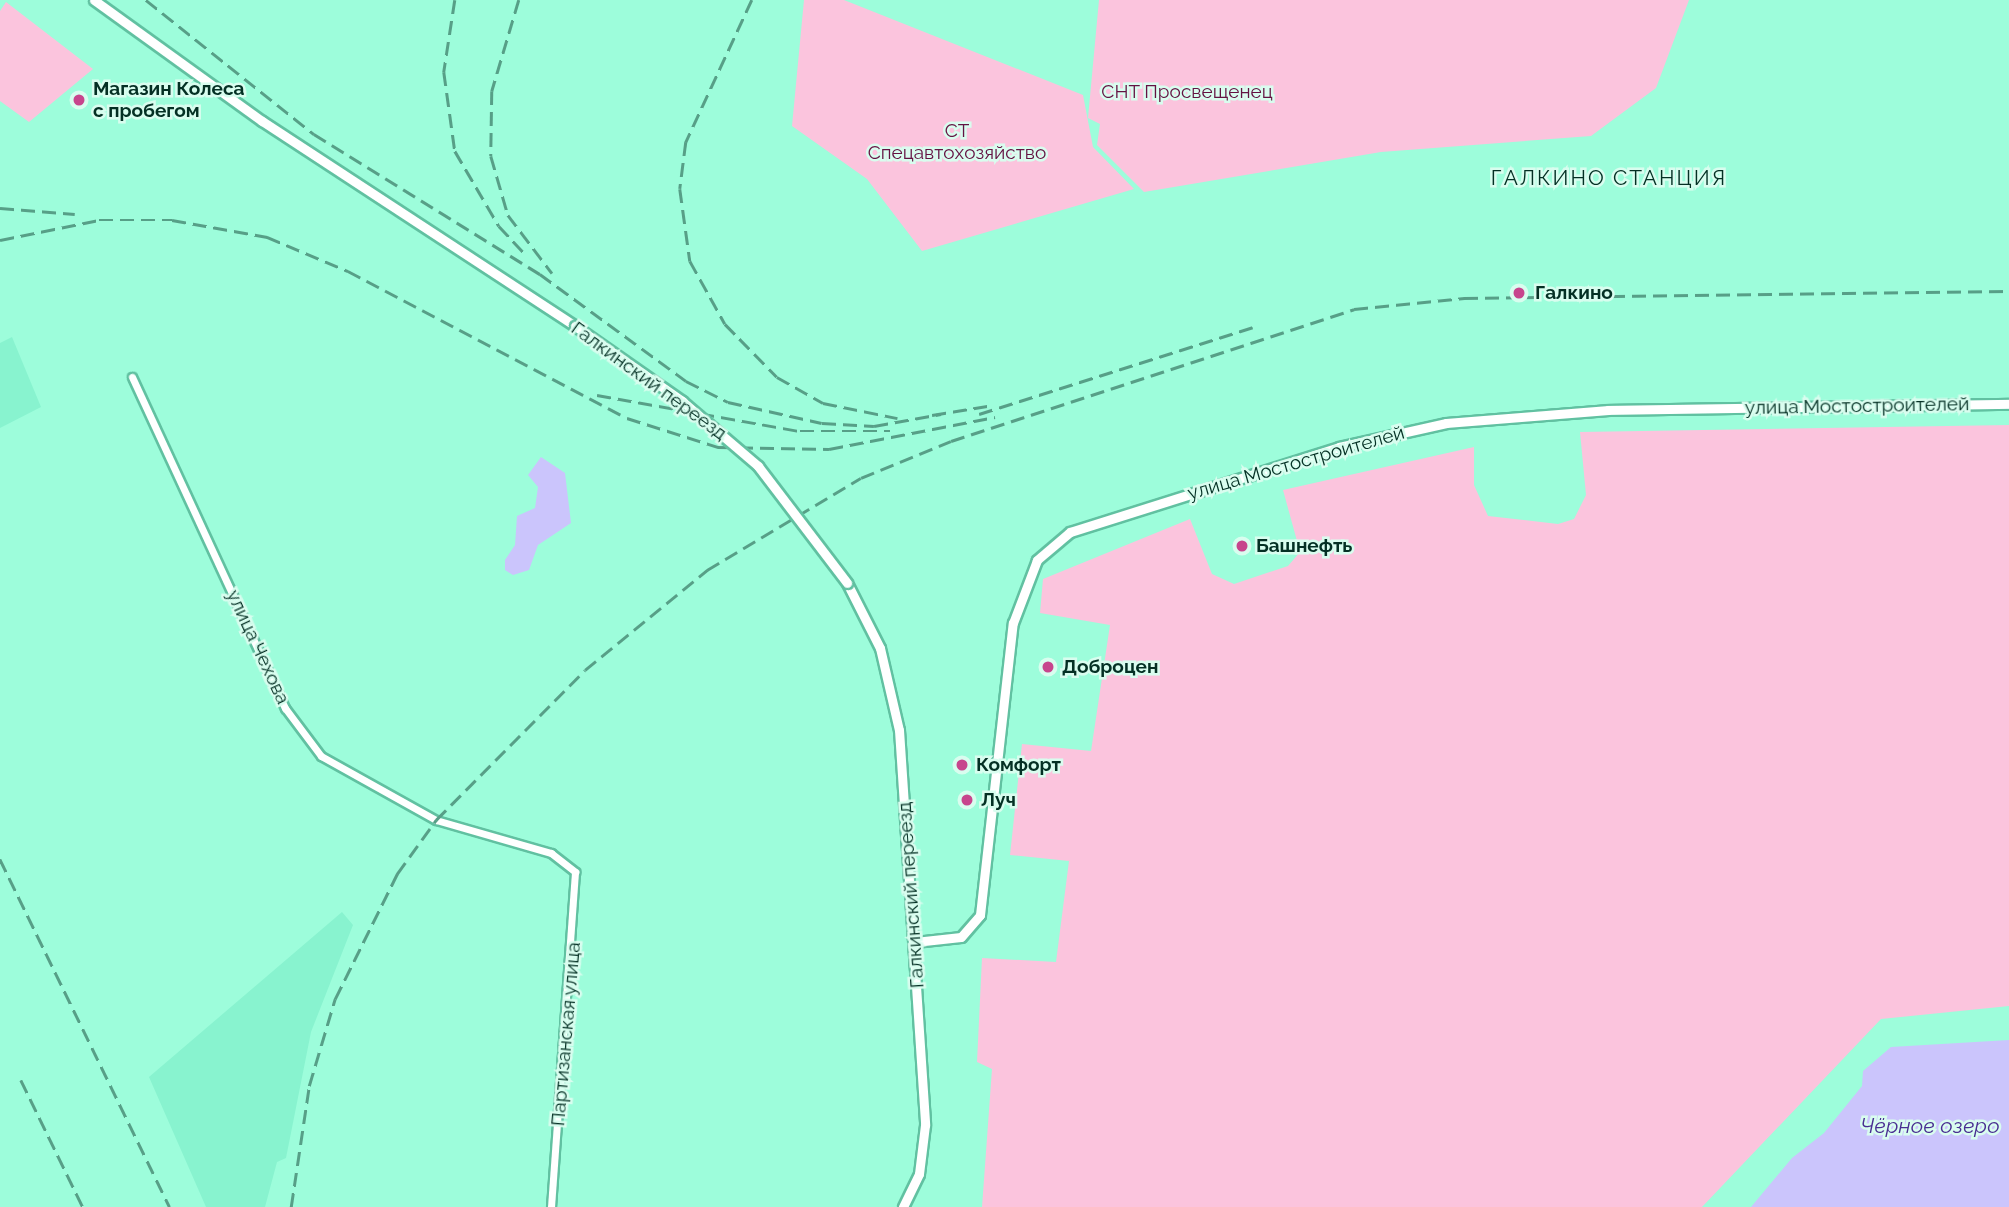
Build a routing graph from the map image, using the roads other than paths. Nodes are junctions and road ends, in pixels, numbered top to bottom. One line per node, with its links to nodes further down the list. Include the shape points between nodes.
1 (94, 0): 5 (main road, Галкинский переезд, bridge, via 273,129 682,401 758,466 847,583 880,648 897,710)
2 (132, 377): 4 (street, улица Чехова, via 296,723 321,756 364,784 472,833)
3 (2009, 404): 5 (main road, улица Мостостроителей, via 1608,410 1446,423 1339,447 1070,532 1043,550 1014,617 981,915 961,937)
4 (570, 863): 6 (street, Партизанская улица, via 578,890)
5 (915, 943): 7 (main road, Галкинский переезд, via 924,1146)
6 (551, 1207)
7 (903, 1207)

